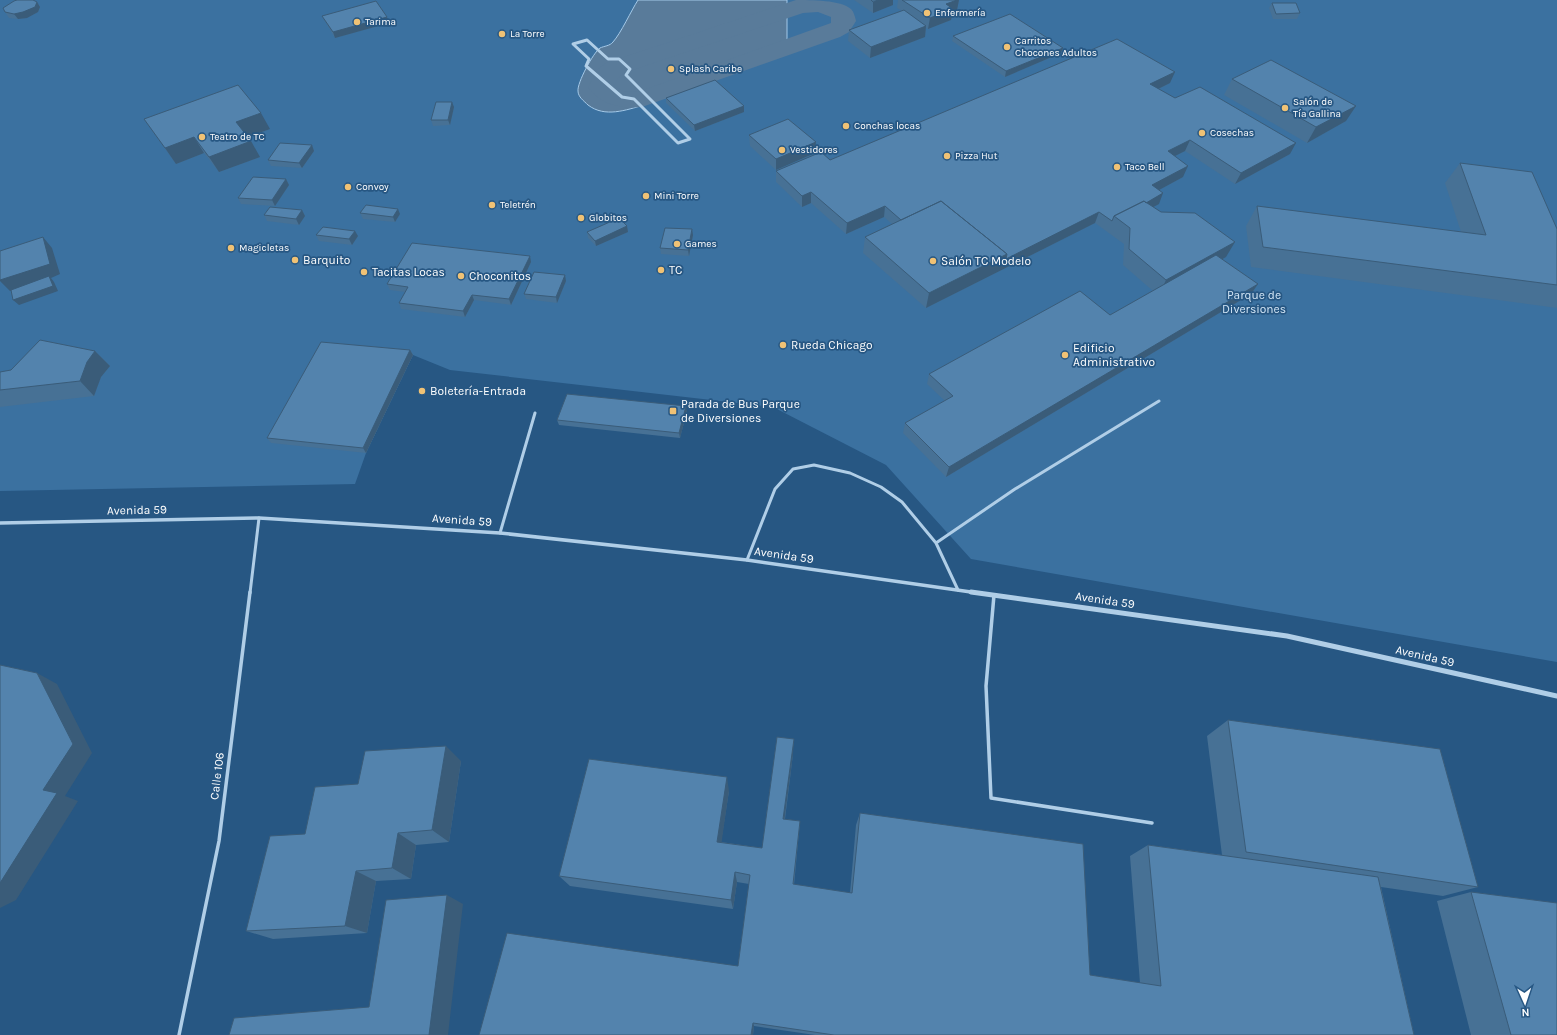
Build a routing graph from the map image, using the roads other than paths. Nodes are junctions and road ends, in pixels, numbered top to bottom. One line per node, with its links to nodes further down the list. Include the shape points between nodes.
1 (573, 44): 1 (street, via 589,59 586,66 622,98 634,99 678,143 690,139 626,75 630,69 619,59 608,59 587,40)
2 (1160, 401): 7 (lane, via 1015,489)
3 (535, 413): 6 (lane)
4 (258, 518): 5 (street, Avenida 59); 6 (street, Avenida 59); 13 (lane, Calle 106, via 219,841)
5 (0, 523)
6 (500, 533): 8 (street, Avenida 59)
7 (936, 543): 8 (lane, via 902,502 881,486 850,473 814,465 793,470 775,489); 9 (lane)
8 (747, 560): 9 (street, Avenida 59)
9 (958, 590): 10 (street, Avenida 59)
10 (994, 595): 11 (street, Avenida 59, via 1287,636); 12 (lane, via 986,686 991,798)
11 (1557, 696)
12 (1152, 823)
13 (179, 1035)

